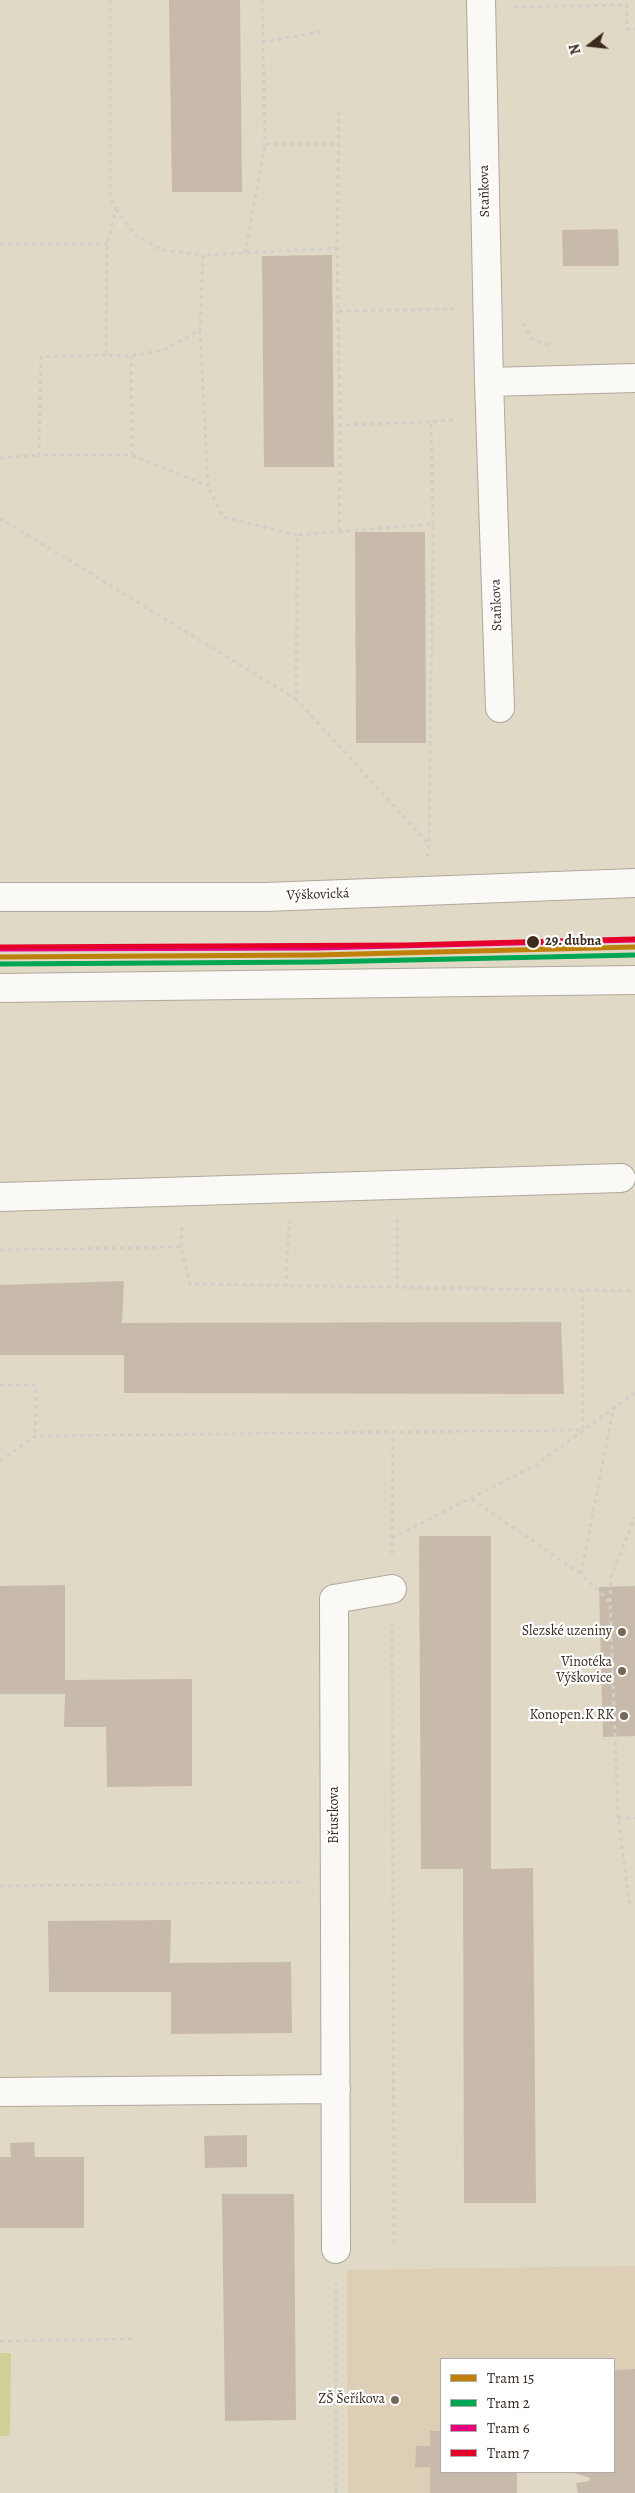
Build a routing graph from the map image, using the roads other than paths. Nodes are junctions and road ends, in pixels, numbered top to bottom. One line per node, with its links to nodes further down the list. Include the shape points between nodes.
1 (481, 0): 3 (street, Staňkova)
2 (635, 378): 3 (street)
3 (489, 382): 4 (street, Staňkova)
4 (500, 708)
5 (635, 883): 6 (street, Výškovická, via 265,897)
6 (0, 897)
7 (635, 980): 8 (street)
8 (0, 988)
9 (621, 1178): 10 (street)
10 (0, 1197)
11 (392, 1589): 12 (street, Břustkova, via 334,1599)
12 (336, 2089): 13 (street); 14 (street, Břustkova)
13 (0, 2092)
14 (336, 2249)

